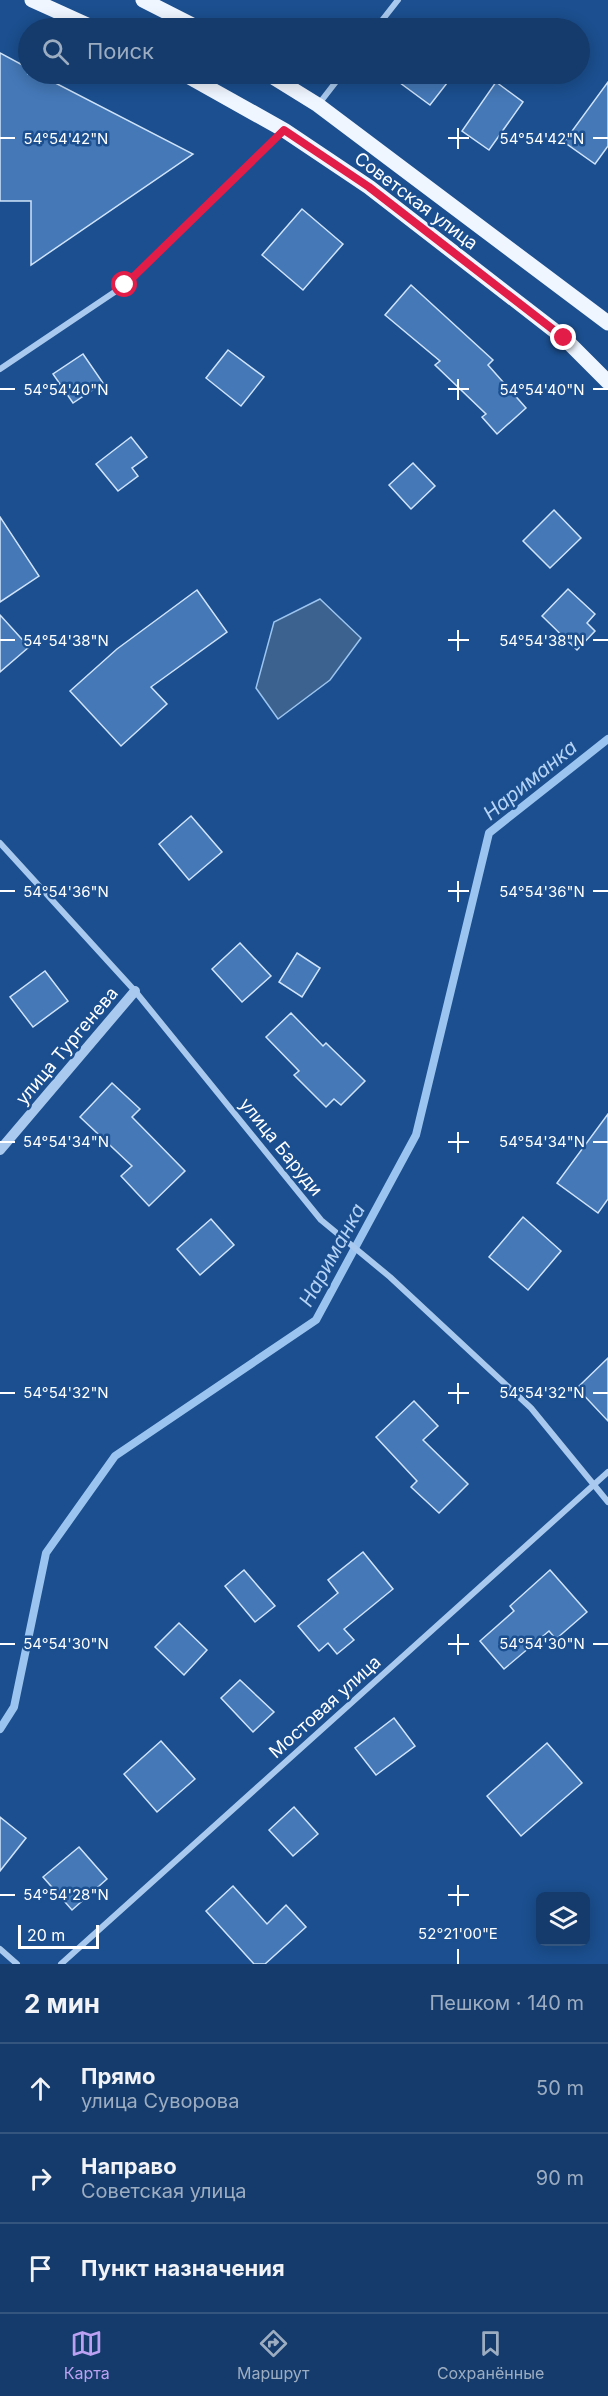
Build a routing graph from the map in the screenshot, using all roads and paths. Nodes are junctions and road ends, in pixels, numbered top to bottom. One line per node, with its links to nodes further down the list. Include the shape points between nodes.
1 (32, 0): 4 (main road)
2 (143, 0): 5 (main road)
3 (398, 0): 6 (street)
4 (72, 18)
5 (178, 18)
6 (384, 18)
7 (202, 84): 11 (main road, Советская улица)
8 (284, 84): 10 (main road, Советская улица)
9 (334, 84): 10 (street)
10 (318, 105): 12 (main road, Советская улица)
11 (284, 130): 13 (street, via 125,285); 14 (main road, Советская улица, via 369,187 564,338)
12 (608, 323)
13 (0, 369)
14 (608, 382)
15 (0, 843): 16 (street, улица Баруди)
16 (135, 991): 17 (street, улица Тургенева); 19 (street, улица Баруди, via 321,1220 390,1277 531,1408)
17 (0, 1150)
18 (608, 1472): 19 (street, Мостовая улица)
19 (593, 1486): 20 (street, улица Баруди); 23 (street, Мостовая улица)
20 (608, 1502)
21 (0, 1949): 22 (street)
22 (17, 1964)
23 (61, 1964)

